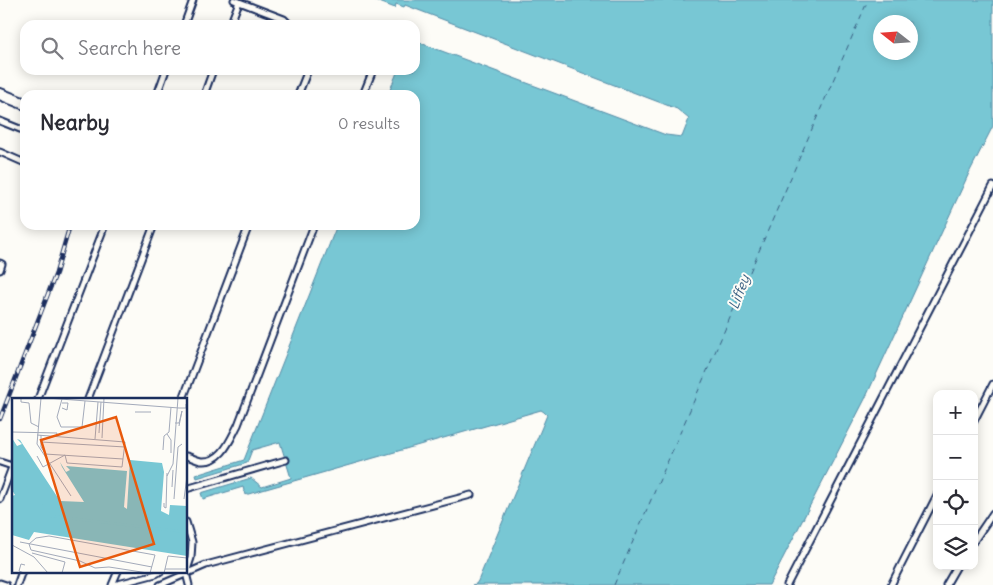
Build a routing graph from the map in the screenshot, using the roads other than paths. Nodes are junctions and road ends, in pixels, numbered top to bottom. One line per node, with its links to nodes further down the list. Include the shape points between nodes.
1 (193, 0): 3 (lane)
2 (237, 1): 4 (lane); 5 (lane)
3 (186, 20)
4 (231, 20)
5 (285, 20)
6 (164, 75): 10 (lane)
7 (211, 75): 11 (lane)
8 (306, 75): 12 (lane)
9 (371, 75): 13 (lane)
10 (159, 90)
11 (206, 90)
12 (300, 90)
13 (365, 90)
14 (0, 94): 15 (street)
15 (20, 102)
16 (0, 121): 17 (lane)
17 (20, 129)
18 (0, 152): 19 (lane)
19 (20, 161)
20 (993, 186): 54 (lane)
21 (102, 230): 28 (lane)
22 (152, 230): 29 (lane)
23 (247, 230): 30 (lane)
24 (312, 230): 32 (lane, via 228,446 211,460 200,461)
25 (0, 264): 26 (lane)
26 (0, 270)
27 (993, 384): 31 (lane)
28 (38, 398)
29 (88, 398)
30 (183, 398)
31 (978, 413)
32 (188, 457)
33 (286, 460): 35 (lane)
34 (12, 467): 37 (lane)
35 (188, 488)
36 (471, 495): 47 (lane)
37 (0, 499)
38 (933, 503): 55 (lane)
39 (993, 513): 41 (lane)
40 (188, 529): 42 (lane, via 192,542)
41 (978, 535)
42 (188, 567)
43 (955, 570): 56 (lane)
44 (22, 572): 50 (lane)
45 (118, 572): 51 (lane)
46 (159, 572): 51 (lane)
47 (186, 573): 52 (lane); 53 (lane)
48 (0, 583): 49 (lane)
49 (6, 585)
50 (17, 585)
51 (113, 585)
52 (160, 585)
53 (189, 585)
54 (787, 585)
55 (891, 585)
56 (946, 585)

